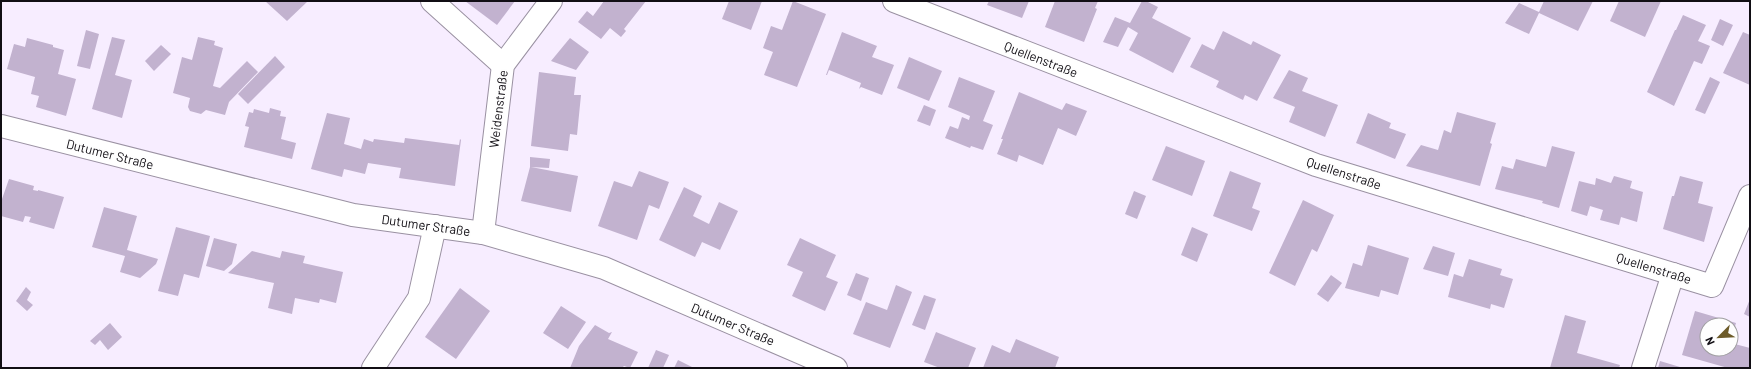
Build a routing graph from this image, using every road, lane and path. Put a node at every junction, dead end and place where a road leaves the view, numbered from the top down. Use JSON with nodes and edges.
{"nodes":[{"id":1,"x":432,"y":1,"type":"edge"},
{"id":2,"x":551,"y":1,"type":"edge"},
{"id":3,"x":894,"y":1,"type":"edge"},
{"id":4,"x":503,"y":65,"type":"junction"},
{"id":5,"x":1,"y":126,"type":"edge"},
{"id":6,"x":1750,"y":196,"type":"edge"},
{"id":7,"x":435,"y":226,"type":"junction"},
{"id":8,"x":483,"y":233,"type":"junction"},
{"id":9,"x":1673,"y":274,"type":"junction"},
{"id":10,"x":373,"y":368,"type":"edge"},
{"id":11,"x":836,"y":368,"type":"edge"},
{"id":12,"x":1643,"y":368,"type":"edge"}],
"edges":[{"from":1,"to":4,"type":"street"},
{"from":2,"to":4,"type":"street","name":"Weidenstraße"},
{"from":3,"to":9,"type":"street","name":"Quellenstraße"},
{"from":4,"to":8,"type":"street","name":"Weidenstraße"},
{"from":5,"to":7,"type":"street","name":"Dutumer Straße"},
{"from":6,"to":9,"type":"street","name":"Quellenstraße"},
{"from":7,"to":8,"type":"street","name":"Dutumer Straße"},
{"from":7,"to":10,"type":"street"},
{"from":8,"to":11,"type":"street","name":"Dutumer Straße"},
{"from":9,"to":12,"type":"street"}]}
